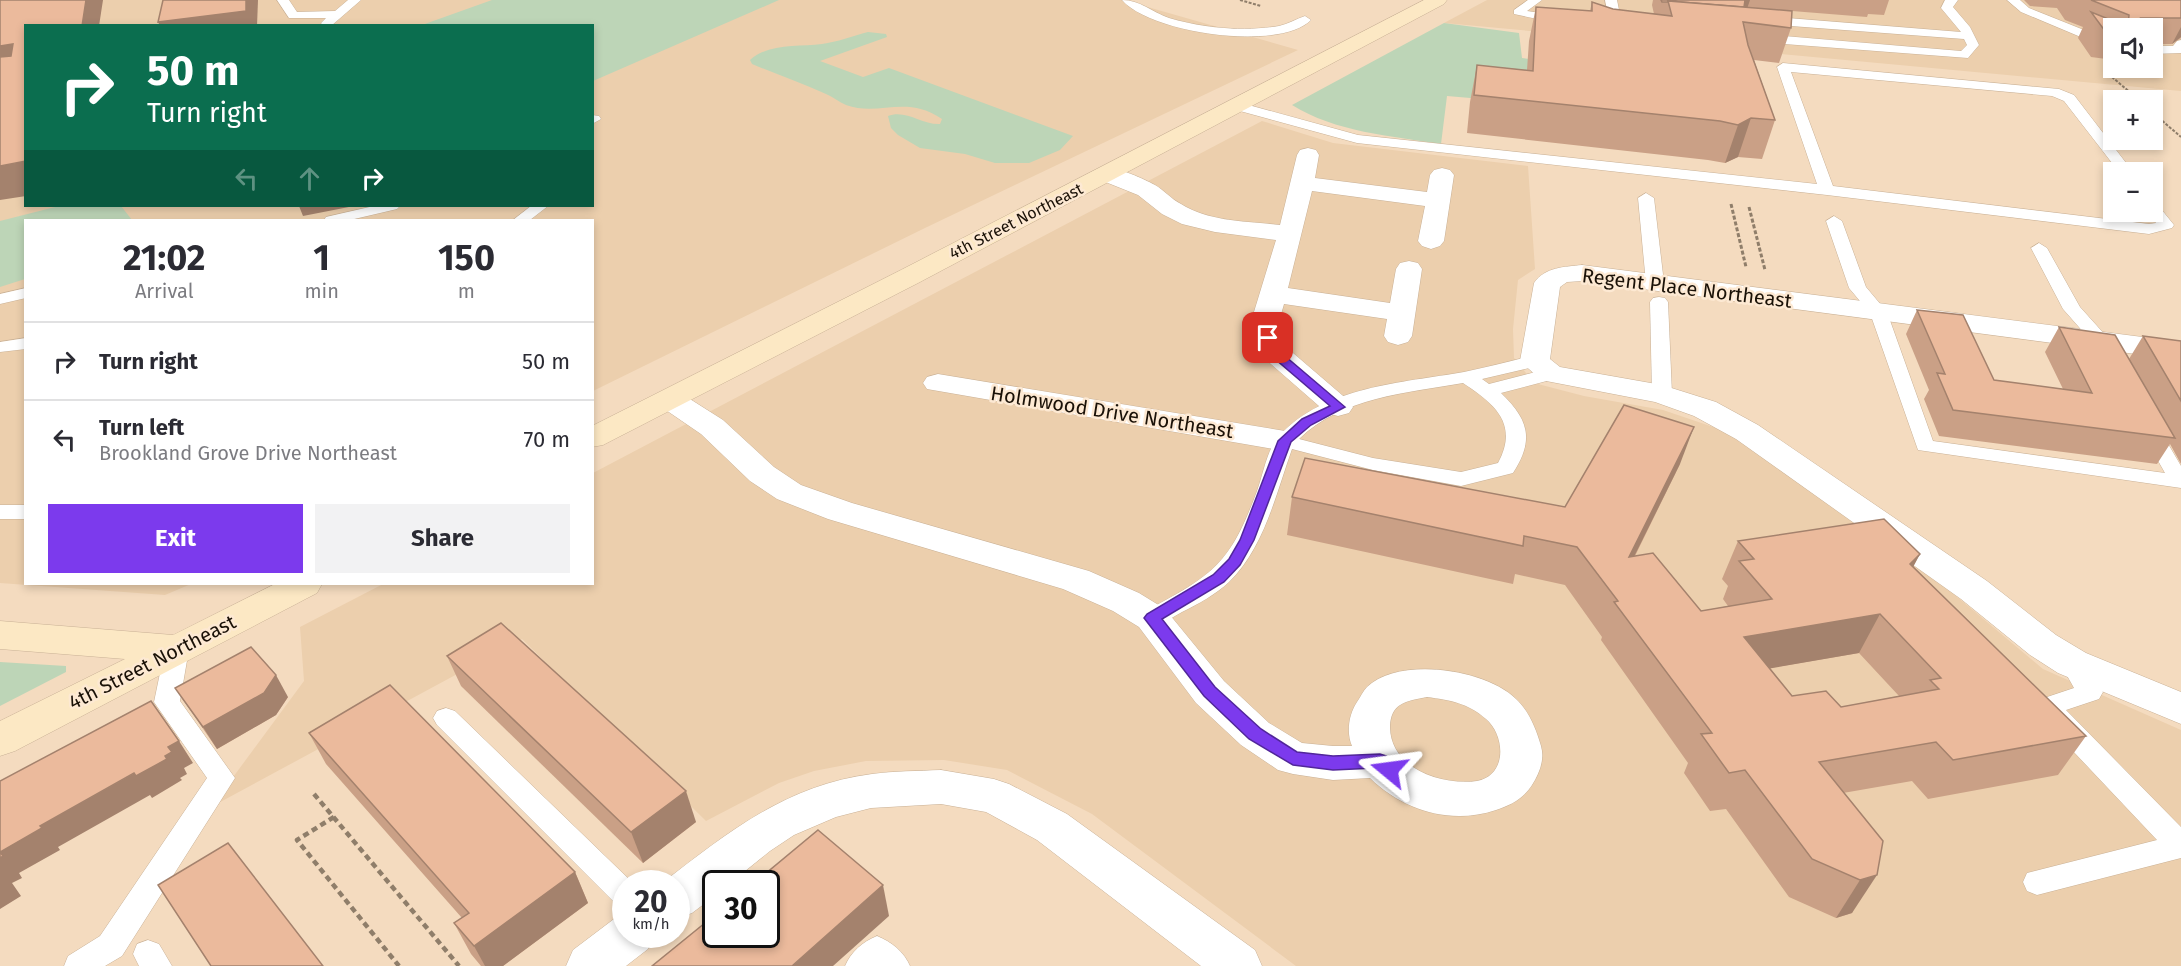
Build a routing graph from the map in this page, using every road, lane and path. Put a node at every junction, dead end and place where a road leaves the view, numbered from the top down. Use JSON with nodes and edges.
{"nodes":[{"id":1,"x":283,"y":0,"type":"edge"},
{"id":2,"x":355,"y":0,"type":"edge"},
{"id":3,"x":1128,"y":0,"type":"edge"},
{"id":4,"x":1264,"y":0,"type":"edge"},
{"id":5,"x":1438,"y":0,"type":"edge"},
{"id":6,"x":1536,"y":0,"type":"edge"},
{"id":7,"x":1611,"y":0,"type":"edge"},
{"id":8,"x":1952,"y":0,"type":"edge"},
{"id":9,"x":2013,"y":0,"type":"edge"},
{"id":10,"x":1258,"y":5,"type":"dead end"},
{"id":11,"x":338,"y":14,"type":"junction"},
{"id":12,"x":1747,"y":18,"type":"edge"},
{"id":13,"x":1305,"y":20,"type":"dead end"},
{"id":14,"x":1569,"y":21,"type":"edge"},
{"id":15,"x":326,"y":24,"type":"edge"},
{"id":16,"x":1616,"y":25,"type":"edge"},
{"id":17,"x":1970,"y":36,"type":"junction"},
{"id":18,"x":1746,"y":37,"type":"edge"},
{"id":19,"x":2103,"y":42,"type":"edge"},
{"id":20,"x":2181,"y":44,"type":"edge"},
{"id":21,"x":2163,"y":50,"type":"edge"},
{"id":22,"x":2113,"y":78,"type":"edge"},
{"id":23,"x":2127,"y":90,"type":"edge"},
{"id":24,"x":1234,"y":105,"type":"junction"},
{"id":25,"x":2163,"y":121,"type":"edge"},
{"id":26,"x":2181,"y":137,"type":"edge"},
{"id":27,"x":1308,"y":155,"type":"dead end"},
{"id":28,"x":2118,"y":162,"type":"edge"},
{"id":29,"x":1106,"y":174,"type":"junction"},
{"id":30,"x":1442,"y":175,"type":"dead end"},
{"id":31,"x":1302,"y":183,"type":"junction"},
{"id":32,"x":1827,"y":190,"type":"junction"},
{"id":33,"x":1646,"y":198,"type":"dead end"},
{"id":34,"x":1438,"y":201,"type":"junction"},
{"id":35,"x":388,"y":207,"type":"edge"},
{"id":36,"x":539,"y":207,"type":"edge"},
{"id":37,"x":336,"y":219,"type":"edge"},
{"id":38,"x":522,"y":219,"type":"edge"},
{"id":39,"x":1834,"y":221,"type":"dead end"},
{"id":40,"x":2163,"y":221,"type":"edge"},
{"id":41,"x":1290,"y":234,"type":"junction"},
{"id":42,"x":1431,"y":241,"type":"dead end"},
{"id":43,"x":2039,"y":248,"type":"dead end"},
{"id":44,"x":1409,"y":269,"type":"dead end"},
{"id":45,"x":1746,"y":269,"type":"dead end"},
{"id":46,"x":1765,"y":271,"type":"dead end"},
{"id":47,"x":1657,"y":292,"type":"junction"},
{"id":48,"x":24,"y":293,"type":"edge"},
{"id":49,"x":1273,"y":294,"type":"junction"},
{"id":50,"x":0,"y":299,"type":"edge"},
{"id":51,"x":1878,"y":312,"type":"junction"},
{"id":52,"x":24,"y":343,"type":"edge"},
{"id":53,"x":0,"y":346,"type":"edge"},
{"id":54,"x":2181,"y":351,"type":"edge"},
{"id":55,"x":2107,"y":353,"type":"junction"},
{"id":56,"x":1543,"y":367,"type":"junction"},
{"id":57,"x":1466,"y":377,"type":"junction"},
{"id":58,"x":938,"y":383,"type":"dead end"},
{"id":59,"x":1488,"y":390,"type":"junction"},
{"id":60,"x":1662,"y":394,"type":"junction"},
{"id":61,"x":671,"y":400,"type":"junction"},
{"id":62,"x":1338,"y":407,"type":"junction"},
{"id":63,"x":2141,"y":413,"type":"edge"},
{"id":64,"x":594,"y":437,"type":"edge"},
{"id":65,"x":1285,"y":441,"type":"junction"},
{"id":66,"x":0,"y":512,"type":"edge"},
{"id":67,"x":24,"y":512,"type":"edge"},
{"id":68,"x":302,"y":585,"type":"edge"},
{"id":69,"x":1152,"y":618,"type":"junction"},
{"id":70,"x":0,"y":635,"type":"edge"},
{"id":71,"x":177,"y":649,"type":"junction"},
{"id":72,"x":2072,"y":663,"type":"junction"},
{"id":73,"x":2181,"y":709,"type":"edge"},
{"id":74,"x":446,"y":718,"type":"dead end"},
{"id":75,"x":0,"y":740,"type":"edge"},
{"id":76,"x":1380,"y":761,"type":"dead end"},
{"id":77,"x":314,"y":794,"type":"dead end"},
{"id":78,"x":334,"y":817,"type":"junction"},
{"id":79,"x":2181,"y":846,"type":"edge"},
{"id":80,"x":612,"y":881,"type":"edge"},
{"id":81,"x":2037,"y":882,"type":"dead end"},
{"id":82,"x":690,"y":888,"type":"edge"},
{"id":83,"x":613,"y":948,"type":"edge"},
{"id":84,"x":79,"y":966,"type":"edge"},
{"id":85,"x":399,"y":966,"type":"edge"},
{"id":86,"x":459,"y":966,"type":"edge"},
{"id":87,"x":590,"y":966,"type":"edge"},
{"id":88,"x":860,"y":966,"type":"edge"},
{"id":89,"x":895,"y":966,"type":"edge"},
{"id":90,"x":1238,"y":966,"type":"edge"}],
"edges":[{"from":1,"to":11,"type":"lane"},
{"from":2,"to":11,"type":"lane"},
{"from":3,"to":13,"type":"lane"},
{"from":4,"to":10,"type":"path"},
{"from":5,"to":24,"type":"street","name":"4th Street Northeast"},
{"from":6,"to":14,"type":"lane"},
{"from":7,"to":16,"type":"lane"},
{"from":8,"to":17,"type":"lane"},
{"from":9,"to":19,"type":"lane"},
{"from":11,"to":15,"type":"lane"},
{"from":12,"to":17,"type":"lane"},
{"from":17,"to":18,"type":"lane"},
{"from":20,"to":21,"type":"lane"},
{"from":22,"to":23,"type":"path"},
{"from":24,"to":29,"type":"street","name":"4th Street Northeast"},
{"from":24,"to":32,"type":"lane"},
{"from":25,"to":26,"type":"path"},
{"from":27,"to":31,"type":"street"},
{"from":28,"to":32,"type":"lane"},
{"from":29,"to":41,"type":"street"},
{"from":29,"to":61,"type":"street","name":"4th Street Northeast"},
{"from":30,"to":34,"type":"street"},
{"from":31,"to":34,"type":"street"},
{"from":31,"to":41,"type":"street"},
{"from":32,"to":40,"type":"lane"},
{"from":33,"to":47,"type":"lane"},
{"from":34,"to":42,"type":"street"},
{"from":35,"to":37,"type":"lane"},
{"from":36,"to":38,"type":"lane"},
{"from":39,"to":51,"type":"lane"},
{"from":41,"to":49,"type":"street"},
{"from":43,"to":55,"type":"lane"},
{"from":44,"to":49,"type":"street"},
{"from":45,"to":46,"type":"path"},
{"from":47,"to":51,"type":"street","name":"Regent Place Northeast"},
{"from":47,"to":56,"type":"street","name":"Regent Place Northeast"},
{"from":47,"to":60,"type":"lane"},
{"from":48,"to":50,"type":"lane"},
{"from":49,"to":62,"type":"street"},
{"from":51,"to":55,"type":"street","name":"Regent Place Northeast"},
{"from":51,"to":63,"type":"lane"},
{"from":52,"to":53,"type":"lane"},
{"from":54,"to":55,"type":"street","name":"Regent Place Northeast"},
{"from":56,"to":57,"type":"lane"},
{"from":56,"to":59,"type":"lane"},
{"from":56,"to":60,"type":"street"},
{"from":57,"to":59,"type":"lane"},
{"from":57,"to":62,"type":"lane"},
{"from":58,"to":65,"type":"street","name":"Holmwood Drive Northeast"},
{"from":59,"to":65,"type":"lane"},
{"from":60,"to":72,"type":"street"},
{"from":61,"to":64,"type":"street","name":"4th Street Northeast"},
{"from":61,"to":69,"type":"street"},
{"from":62,"to":65,"type":"lane"},
{"from":65,"to":69,"type":"lane"},
{"from":66,"to":67,"type":"lane"},
{"from":68,"to":71,"type":"street","name":"4th Street Northeast"},
{"from":69,"to":76,"type":"street"},
{"from":70,"to":71,"type":"street"},
{"from":71,"to":75,"type":"street","name":"4th Street Northeast"},
{"from":71,"to":84,"type":"lane"},
{"from":72,"to":73,"type":"street"},
{"from":72,"to":79,"type":"lane"},
{"from":74,"to":80,"type":"lane"},
{"from":77,"to":78,"type":"path"},
{"from":78,"to":85,"type":"path"},
{"from":78,"to":86,"type":"path"},
{"from":79,"to":81,"type":"lane"},
{"from":82,"to":90,"type":"street"},
{"from":83,"to":87,"type":"street"},
{"from":88,"to":89,"type":"lane"}]}
